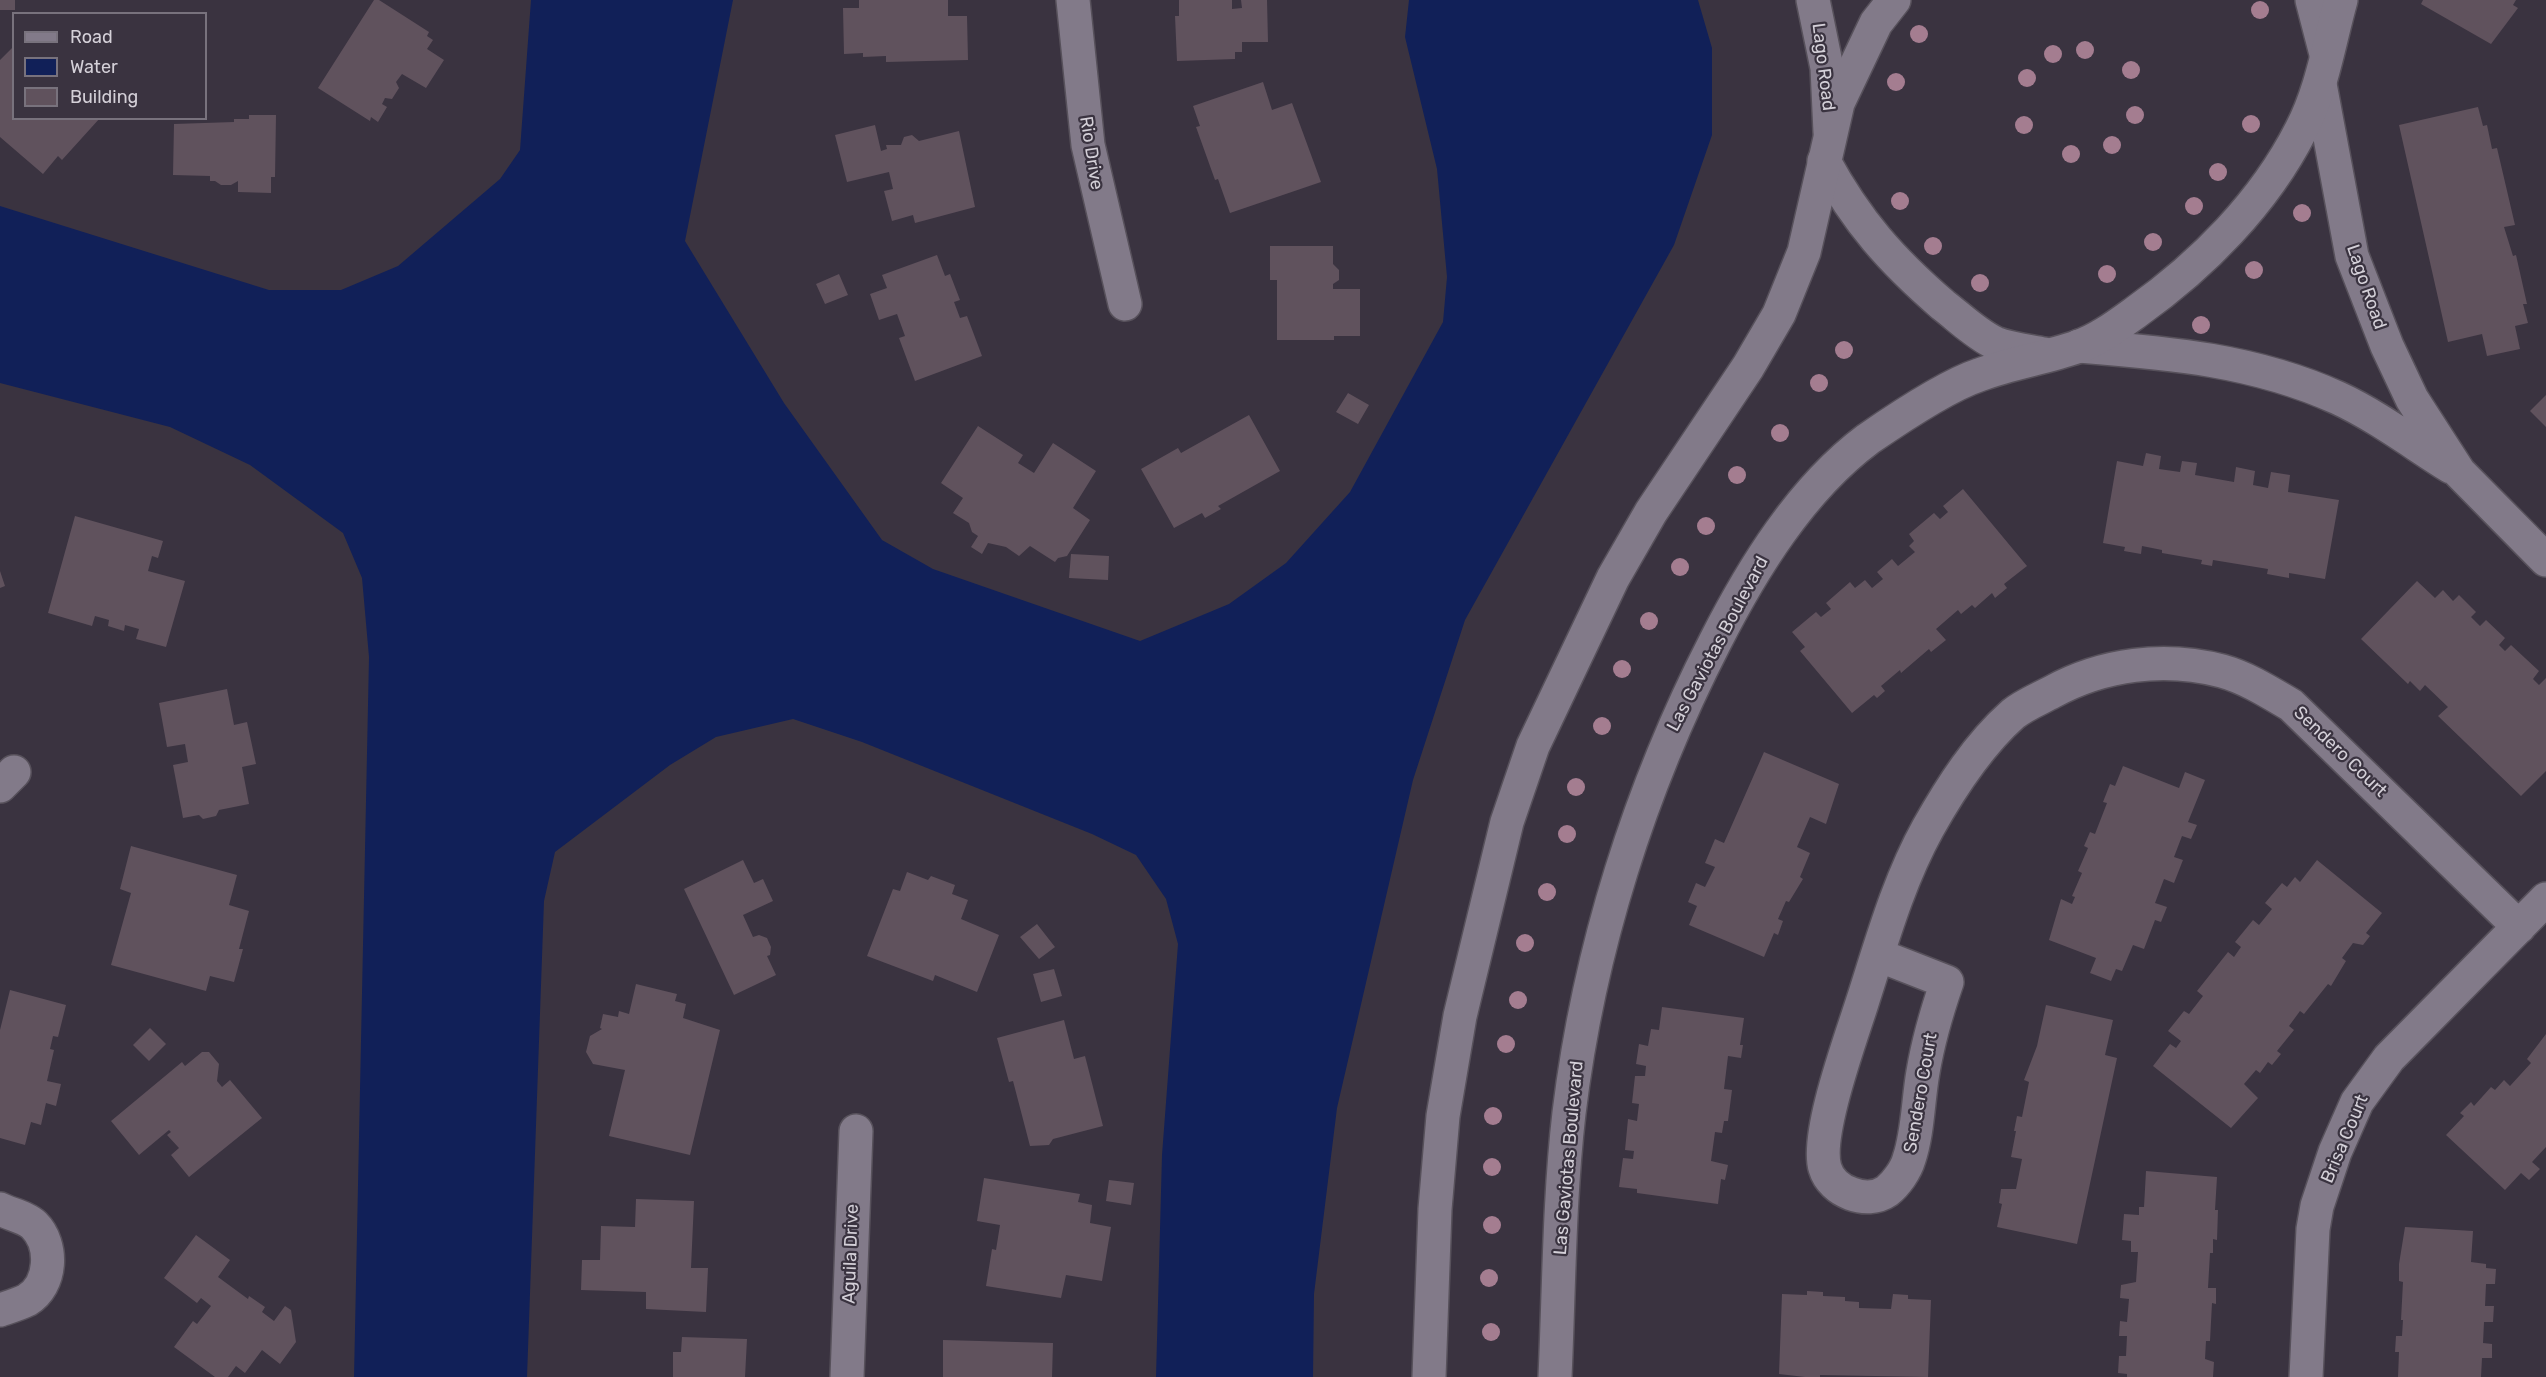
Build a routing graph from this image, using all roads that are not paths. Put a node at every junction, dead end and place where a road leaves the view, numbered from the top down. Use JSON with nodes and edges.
{"nodes":[{"id":1,"x":1073,"y":0,"type":"edge"},
{"id":2,"x":1813,"y":0,"type":"edge"},
{"id":3,"x":1894,"y":0,"type":"edge"},
{"id":4,"x":2312,"y":0,"type":"edge"},
{"id":5,"x":2341,"y":0,"type":"edge"},
{"id":6,"x":2323,"y":69,"type":"junction"},
{"id":7,"x":1827,"y":147,"type":"junction"},
{"id":8,"x":1125,"y":304,"type":"dead end"},
{"id":9,"x":2079,"y":346,"type":"junction"},
{"id":10,"x":2044,"y":354,"type":"junction"},
{"id":11,"x":2459,"y":472,"type":"junction"},
{"id":12,"x":2546,"y":560,"type":"edge"},
{"id":13,"x":2546,"y":899,"type":"edge"},
{"id":14,"x":2518,"y":927,"type":"junction"},
{"id":15,"x":1878,"y":955,"type":"junction"},
{"id":16,"x":856,"y":1131,"type":"dead end"},
{"id":17,"x":0,"y":1209,"type":"edge"},
{"id":18,"x":0,"y":1310,"type":"edge"},
{"id":19,"x":847,"y":1377,"type":"edge"},
{"id":20,"x":1429,"y":1377,"type":"edge"},
{"id":21,"x":1555,"y":1377,"type":"edge"},
{"id":22,"x":2306,"y":1377,"type":"edge"}],
"edges":[{"from":1,"to":8,"type":"street","name":"Rio Drive"},
{"from":2,"to":7,"type":"street","name":"Lago Road"},
{"from":3,"to":7,"type":"street"},
{"from":4,"to":6,"type":"street","name":"Lago Road"},
{"from":5,"to":6,"type":"street","name":"Las Gaviotas Boulevard"},
{"from":6,"to":9,"type":"street","name":"Las Gaviotas Boulevard"},
{"from":6,"to":11,"type":"street","name":"Lago Road"},
{"from":7,"to":10,"type":"street","name":"Lago Road"},
{"from":7,"to":20,"type":"street"},
{"from":9,"to":10,"type":"street","name":"Las Gaviotas Boulevard"},
{"from":9,"to":11,"type":"street","name":"Lago Road"},
{"from":10,"to":21,"type":"street","name":"Las Gaviotas Boulevard"},
{"from":11,"to":12,"type":"street","name":"Lago Road"},
{"from":13,"to":14,"type":"street","name":"Brisa Court"},
{"from":14,"to":15,"type":"street","name":"Sendero Court"},
{"from":14,"to":22,"type":"street","name":"Brisa Court"},
{"from":15,"to":15,"type":"street","name":"Sendero Court"},
{"from":16,"to":19,"type":"street","name":"Aguila Drive"},
{"from":17,"to":18,"type":"street"}]}
